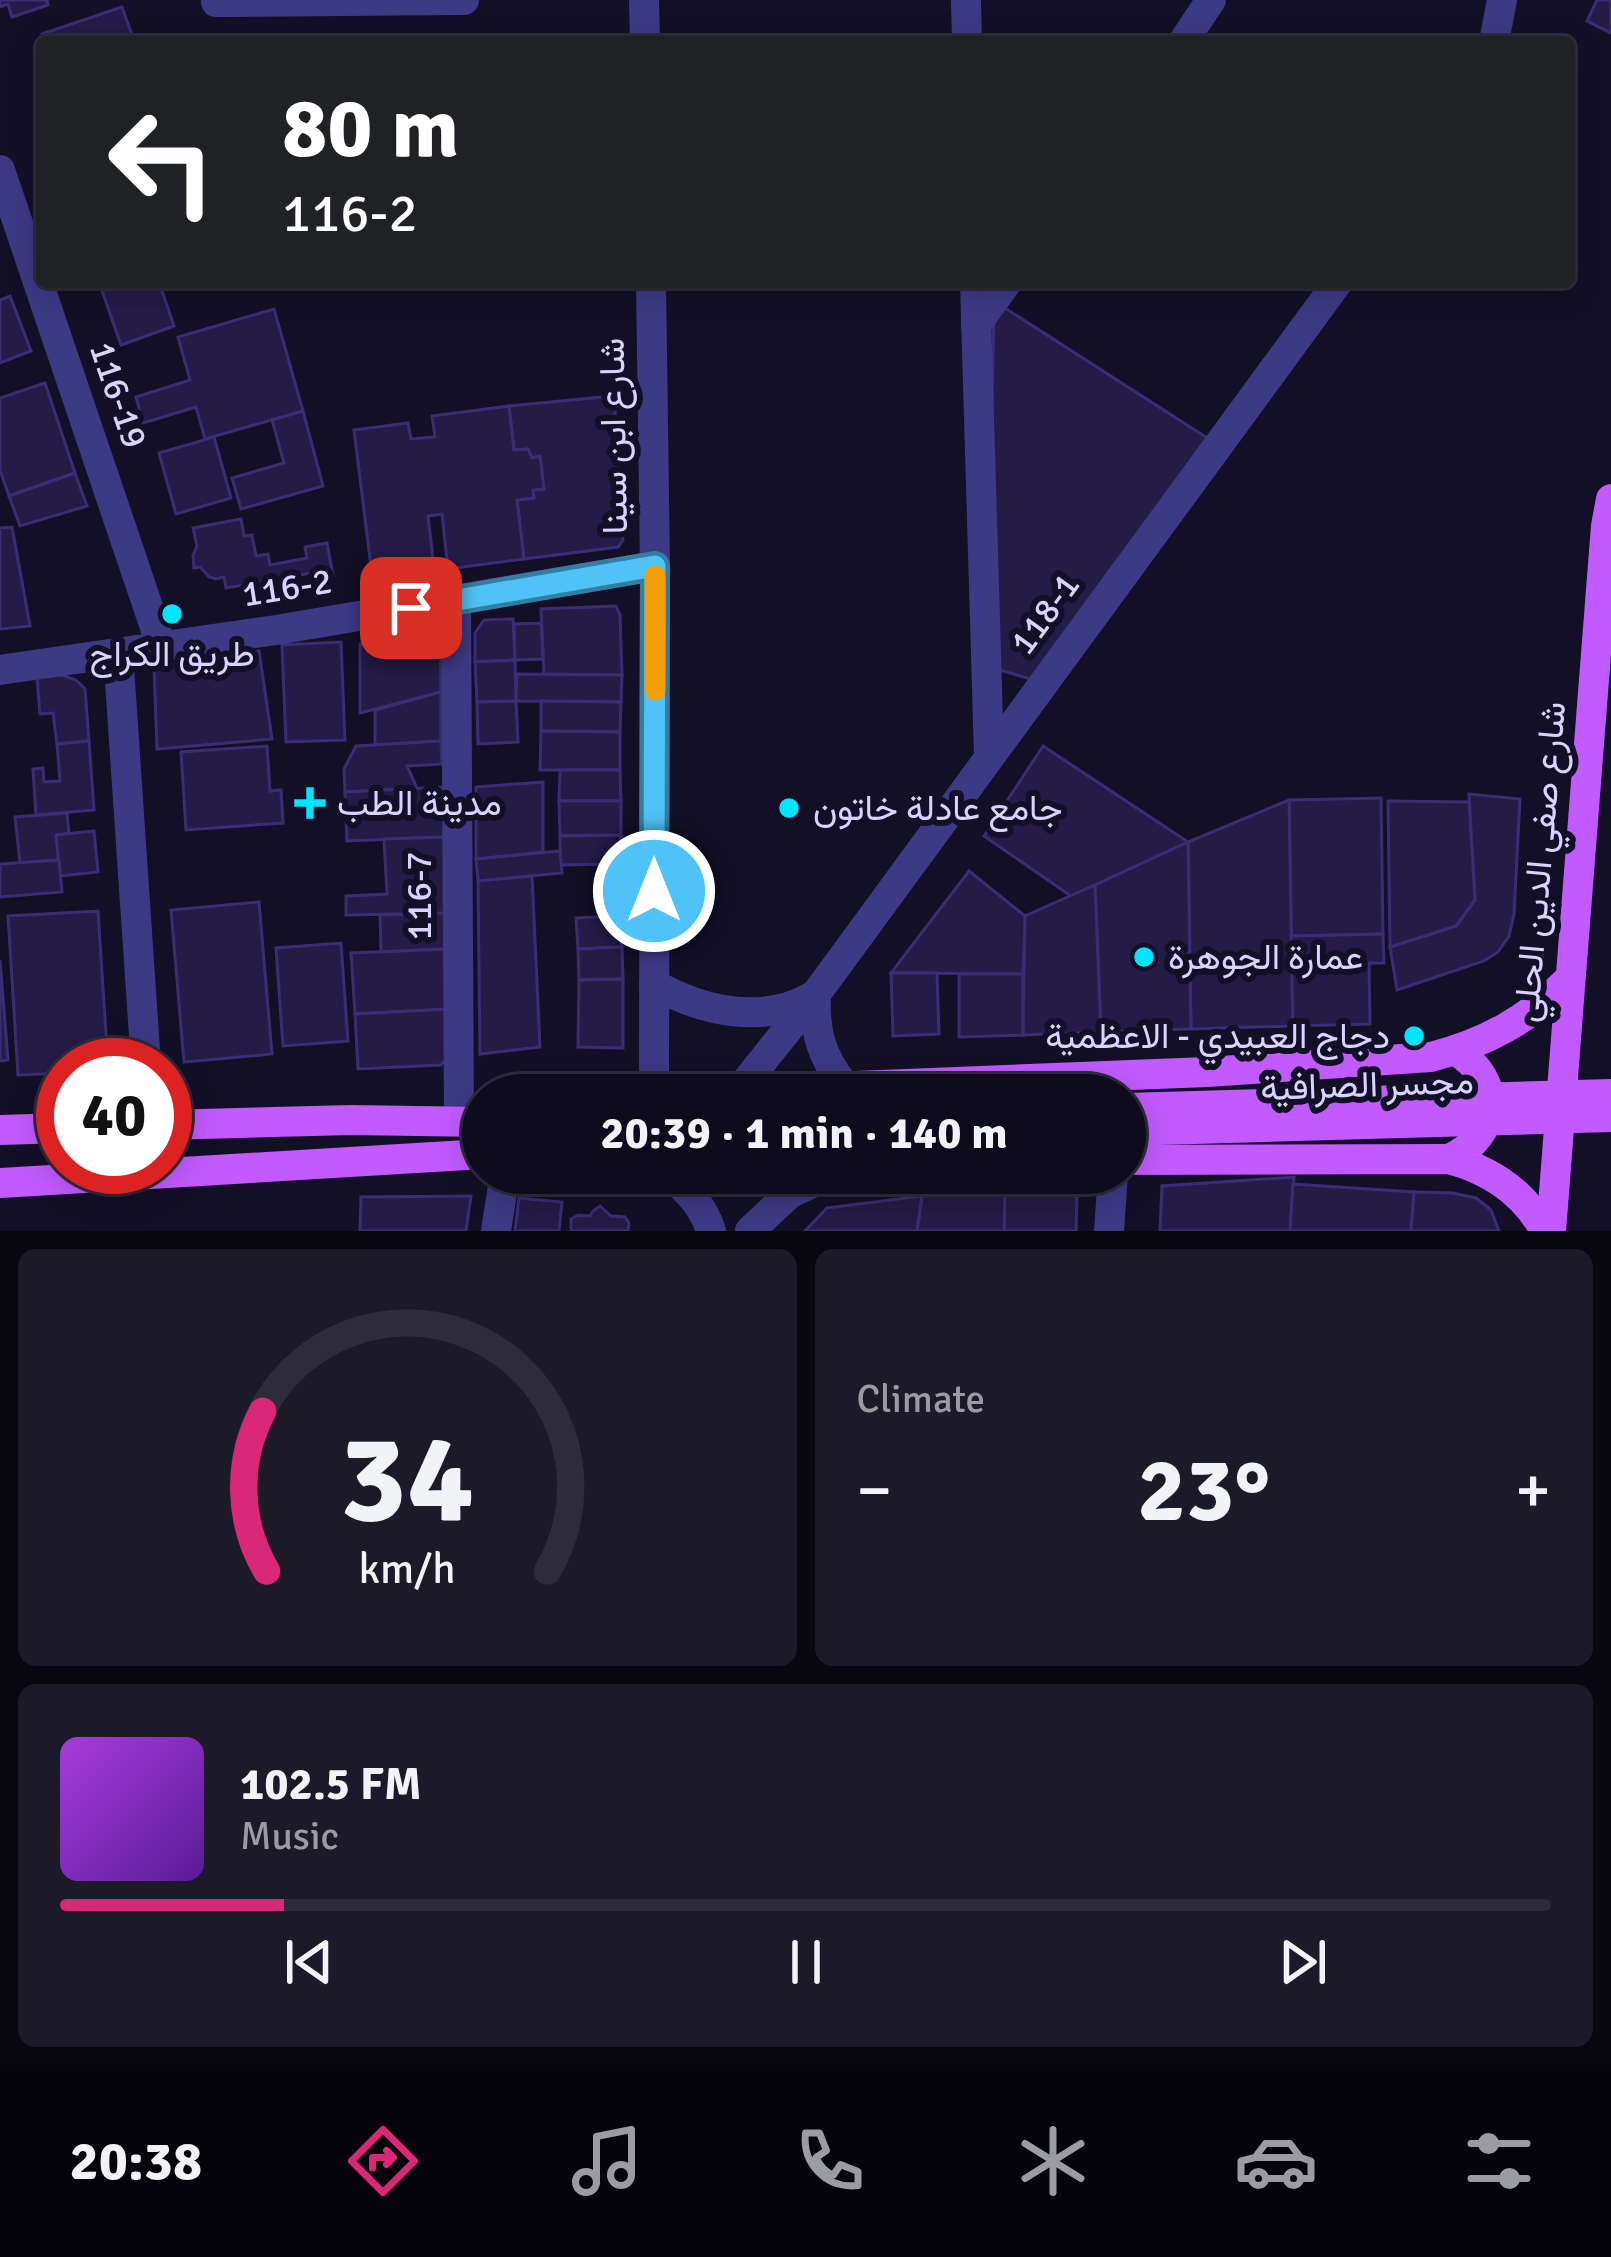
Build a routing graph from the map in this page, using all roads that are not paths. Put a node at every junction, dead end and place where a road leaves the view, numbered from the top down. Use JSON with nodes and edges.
{"nodes":[{"id":1,"x":397,"y":0,"type":"edge"},
{"id":2,"x":464,"y":0,"type":"edge"},
{"id":3,"x":644,"y":0,"type":"edge"},
{"id":4,"x":966,"y":0,"type":"edge"},
{"id":5,"x":1211,"y":0,"type":"edge"},
{"id":6,"x":1502,"y":0,"type":"edge"},
{"id":7,"x":281,"y":1,"type":"edge"},
{"id":8,"x":216,"y":2,"type":"edge"},
{"id":9,"x":645,"y":36,"type":"edge"},
{"id":10,"x":967,"y":36,"type":"edge"},
{"id":11,"x":1187,"y":36,"type":"edge"},
{"id":12,"x":1495,"y":36,"type":"edge"},
{"id":13,"x":0,"y":170,"type":"edge"},
{"id":14,"x":36,"y":276,"type":"edge"},
{"id":15,"x":40,"y":288,"type":"edge"},
{"id":16,"x":651,"y":288,"type":"edge"},
{"id":17,"x":975,"y":288,"type":"edge"},
{"id":18,"x":1003,"y":288,"type":"edge"},
{"id":19,"x":1334,"y":288,"type":"edge"},
{"id":20,"x":976,"y":325,"type":"junction"},
{"id":21,"x":1611,"y":499,"type":"edge"},
{"id":22,"x":655,"y":566,"type":"junction"},
{"id":23,"x":456,"y":601,"type":"junction"},
{"id":24,"x":161,"y":646,"type":"junction"},
{"id":25,"x":118,"y":652,"type":"junction"},
{"id":26,"x":0,"y":670,"type":"edge"},
{"id":27,"x":989,"y":756,"type":"junction"},
{"id":28,"x":1569,"y":979,"type":"junction"},
{"id":29,"x":654,"y":984,"type":"junction"},
{"id":30,"x":816,"y":994,"type":"junction"},
{"id":31,"x":144,"y":1038,"type":"edge"},
{"id":32,"x":1456,"y":1051,"type":"junction"},
{"id":33,"x":465,"y":1074,"type":"edge"},
{"id":34,"x":643,"y":1074,"type":"edge"},
{"id":35,"x":752,"y":1074,"type":"edge"},
{"id":36,"x":836,"y":1074,"type":"edge"},
{"id":37,"x":1146,"y":1074,"type":"edge"},
{"id":38,"x":1611,"y":1094,"type":"edge"},
{"id":39,"x":1146,"y":1107,"type":"edge"},
{"id":40,"x":1611,"y":1118,"type":"edge"},
{"id":41,"x":462,"y":1119,"type":"edge"},
{"id":42,"x":192,"y":1124,"type":"edge"},
{"id":43,"x":36,"y":1129,"type":"edge"},
{"id":44,"x":0,"y":1130,"type":"edge"},
{"id":45,"x":1146,"y":1130,"type":"edge"},
{"id":46,"x":462,"y":1155,"type":"edge"},
{"id":47,"x":434,"y":1157,"type":"junction"},
{"id":48,"x":1449,"y":1159,"type":"junction"},
{"id":49,"x":1146,"y":1160,"type":"edge"},
{"id":50,"x":462,"y":1161,"type":"edge"},
{"id":51,"x":0,"y":1183,"type":"edge"},
{"id":52,"x":502,"y":1194,"type":"edge"},
{"id":53,"x":691,"y":1194,"type":"edge"},
{"id":54,"x":789,"y":1194,"type":"edge"},
{"id":55,"x":1112,"y":1194,"type":"edge"},
{"id":56,"x":496,"y":1231,"type":"edge"},
{"id":57,"x":711,"y":1231,"type":"edge"},
{"id":58,"x":750,"y":1231,"type":"edge"},
{"id":59,"x":1109,"y":1231,"type":"edge"},
{"id":60,"x":1548,"y":1231,"type":"edge"}],
"edges":[{"from":1,"to":2,"type":"street"},
{"from":1,"to":7,"type":"street"},
{"from":3,"to":9,"type":"street"},
{"from":4,"to":10,"type":"street"},
{"from":5,"to":11,"type":"street"},
{"from":6,"to":12,"type":"street"},
{"from":7,"to":8,"type":"street"},
{"from":13,"to":14,"type":"street","name":"116-19"},
{"from":15,"to":24,"type":"street","name":"116-19"},
{"from":16,"to":22,"type":"street","name":"شارع ابن سينا"},
{"from":17,"to":20,"type":"street"},
{"from":18,"to":20,"type":"street"},
{"from":19,"to":27,"type":"street","name":"118-1"},
{"from":20,"to":27,"type":"street"},
{"from":21,"to":28,"type":"main road","name":"شارع صفي الدين الحلي"},
{"from":22,"to":23,"type":"street","name":"116-2"},
{"from":22,"to":29,"type":"street","name":"شارع ابن سينا"},
{"from":23,"to":24,"type":"street","name":"116-2"},
{"from":23,"to":33,"type":"street","name":"116-7"},
{"from":24,"to":25,"type":"street","name":"116-2"},
{"from":25,"to":26,"type":"street","name":"116-2"},
{"from":25,"to":31,"type":"street"},
{"from":27,"to":30,"type":"street","name":"118-1"},
{"from":28,"to":32,"type":"main road"},
{"from":28,"to":60,"type":"main road","name":"شارع صفي الدين الحلي"},
{"from":29,"to":30,"type":"street"},
{"from":29,"to":34,"type":"street","name":"شارع ابن سينا"},
{"from":30,"to":35,"type":"street","name":"118-1"},
{"from":30,"to":36,"type":"street"},
{"from":32,"to":37,"type":"main road"},
{"from":32,"to":48,"type":"main road"},
{"from":38,"to":39,"type":"main road","name":"مجسر الصرافية","bridge":true},
{"from":40,"to":45,"type":"main road","name":"مجسر الصرافية","bridge":true},
{"from":41,"to":42,"type":"main road"},
{"from":43,"to":44,"type":"main road"},
{"from":46,"to":47,"type":"main road"},
{"from":47,"to":50,"type":"main road"},
{"from":47,"to":51,"type":"main road"},
{"from":48,"to":49,"type":"main road"},
{"from":48,"to":60,"type":"main road"},
{"from":52,"to":56,"type":"street"},
{"from":53,"to":57,"type":"street"},
{"from":54,"to":58,"type":"street"},
{"from":55,"to":59,"type":"street"}]}
